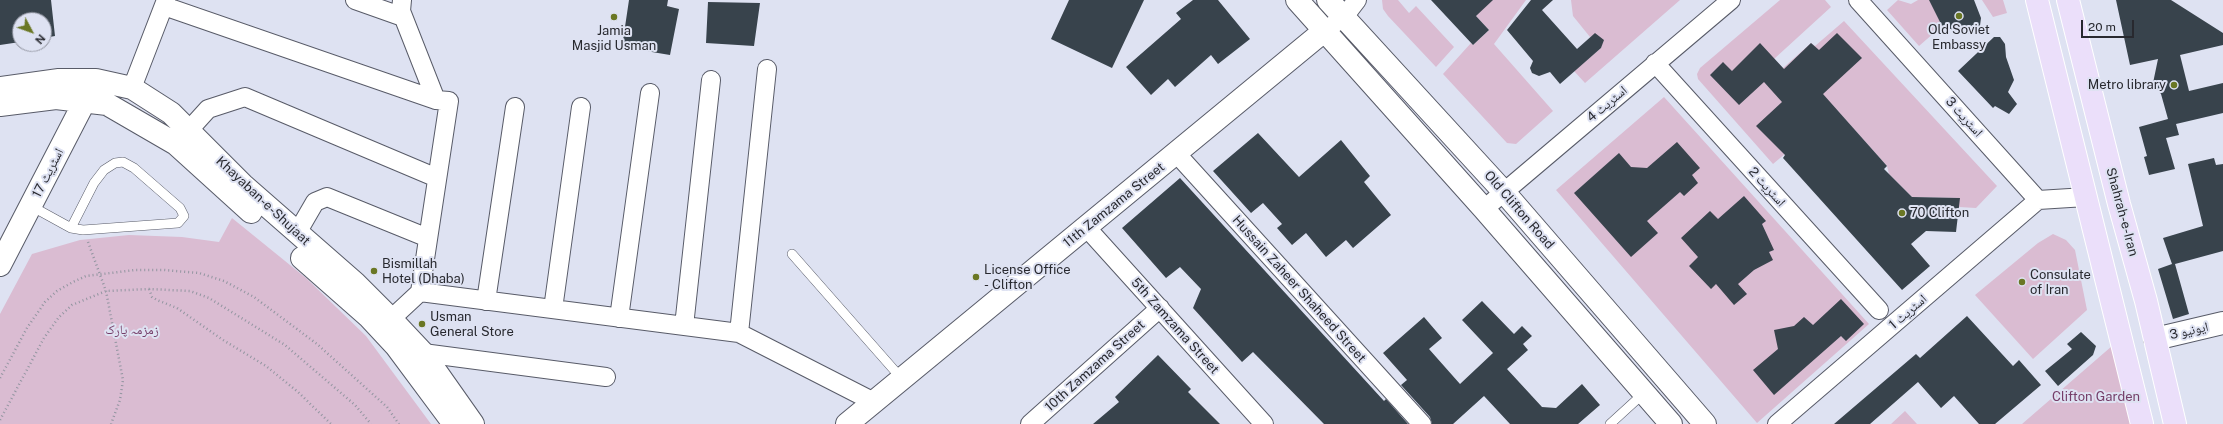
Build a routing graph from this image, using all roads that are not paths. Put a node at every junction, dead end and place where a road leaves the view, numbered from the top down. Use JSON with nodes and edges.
{"nodes":[{"id":1,"x":355,"y":0,"type":"edge"},
{"id":2,"x":1296,"y":0,"type":"edge"},
{"id":3,"x":1328,"y":0,"type":"edge"},
{"id":4,"x":1731,"y":0,"type":"edge"},
{"id":5,"x":1858,"y":0,"type":"edge"},
{"id":6,"x":2037,"y":0,"type":"edge"},
{"id":7,"x":2068,"y":0,"type":"edge"},
{"id":8,"x":165,"y":3,"type":"edge"},
{"id":9,"x":1350,"y":8,"type":"edge"},
{"id":10,"x":403,"y":9,"type":"edge"},
{"id":11,"x":1324,"y":31,"type":"junction"},
{"id":12,"x":1655,"y":63,"type":"junction"},
{"id":13,"x":767,"y":69,"type":"dead end"},
{"id":14,"x":96,"y":80,"type":"junction"},
{"id":15,"x":711,"y":80,"type":"dead end"},
{"id":16,"x":0,"y":88,"type":"edge"},
{"id":17,"x":132,"y":88,"type":"junction"},
{"id":18,"x":650,"y":92,"type":"dead end"},
{"id":19,"x":86,"y":100,"type":"junction"},
{"id":20,"x":436,"y":100,"type":"junction"},
{"id":21,"x":0,"y":105,"type":"edge"},
{"id":22,"x":515,"y":107,"type":"dead end"},
{"id":23,"x":580,"y":107,"type":"dead end"},
{"id":24,"x":189,"y":130,"type":"junction"},
{"id":25,"x":1176,"y":153,"type":"junction"},
{"id":26,"x":437,"y":178,"type":"junction"},
{"id":27,"x":1504,"y":192,"type":"junction"},
{"id":28,"x":2086,"y":197,"type":"junction"},
{"id":29,"x":2038,"y":200,"type":"junction"},
{"id":30,"x":31,"y":206,"type":"junction"},
{"id":31,"x":1484,"y":209,"type":"junction"},
{"id":32,"x":1086,"y":227,"type":"junction"},
{"id":33,"x":71,"y":228,"type":"junction"},
{"id":34,"x":297,"y":233,"type":"junction"},
{"id":35,"x":428,"y":238,"type":"junction"},
{"id":36,"x":792,"y":254,"type":"dead end"},
{"id":37,"x":2133,"y":254,"type":"junction"},
{"id":38,"x":2102,"y":262,"type":"junction"},
{"id":39,"x":0,"y":265,"type":"edge"},
{"id":40,"x":420,"y":292,"type":"junction"},
{"id":41,"x":486,"y":301,"type":"junction"},
{"id":42,"x":1160,"y":308,"type":"junction"},
{"id":43,"x":553,"y":309,"type":"junction"},
{"id":44,"x":1879,"y":310,"type":"dead end"},
{"id":45,"x":619,"y":318,"type":"junction"},
{"id":46,"x":391,"y":319,"type":"junction"},
{"id":47,"x":2223,"y":323,"type":"edge"},
{"id":48,"x":684,"y":326,"type":"junction"},
{"id":49,"x":739,"y":333,"type":"junction"},
{"id":50,"x":2155,"y":339,"type":"junction"},
{"id":51,"x":423,"y":353,"type":"junction"},
{"id":52,"x":606,"y":377,"type":"dead end"},
{"id":53,"x":902,"y":379,"type":"junction"},
{"id":54,"x":1644,"y":392,"type":"junction"},
{"id":55,"x":874,"y":402,"type":"junction"},
{"id":56,"x":454,"y":424,"type":"edge"},
{"id":57,"x":473,"y":424,"type":"edge"},
{"id":58,"x":847,"y":424,"type":"edge"},
{"id":59,"x":1030,"y":424,"type":"edge"},
{"id":60,"x":1264,"y":424,"type":"edge"},
{"id":61,"x":1422,"y":424,"type":"edge"},
{"id":62,"x":1610,"y":424,"type":"edge"},
{"id":63,"x":1671,"y":424,"type":"edge"},
{"id":64,"x":1705,"y":424,"type":"edge"},
{"id":65,"x":1777,"y":424,"type":"edge"},
{"id":66,"x":2142,"y":424,"type":"edge"},
{"id":67,"x":2175,"y":424,"type":"edge"}],
"edges":[{"from":1,"to":10,"type":"street"},
{"from":2,"to":11,"type":"street","name":"Old Clifton Road"},
{"from":3,"to":9,"type":"street","name":"Old Clifton Road"},
{"from":4,"to":12,"type":"street","name":"اسٹریٹ 4"},
{"from":5,"to":29,"type":"street","name":"اسٹریٹ 3"},
{"from":6,"to":28,"type":"main road"},
{"from":7,"to":37,"type":"main road","name":"Shahrah-e-Iran"},
{"from":8,"to":17,"type":"street"},
{"from":8,"to":20,"type":"street"},
{"from":9,"to":11,"type":"street"},
{"from":9,"to":27,"type":"street","name":"Old Clifton Road"},
{"from":10,"to":20,"type":"street"},
{"from":11,"to":25,"type":"street","name":"11th Zamzama Street"},
{"from":11,"to":31,"type":"street","name":"Old Clifton Road"},
{"from":12,"to":27,"type":"street","name":"اسٹریٹ 4"},
{"from":12,"to":44,"type":"street","name":"اسٹریٹ 2"},
{"from":13,"to":49,"type":"street"},
{"from":14,"to":16,"type":"street","name":"Khayaban-e-Shujaat"},
{"from":14,"to":17,"type":"street","name":"Khayaban-e-Shujaat"},
{"from":14,"to":19,"type":"street","name":"اسٹریٹ 17"},
{"from":15,"to":48,"type":"street"},
{"from":17,"to":24,"type":"street","name":"Khayaban-e-Shujaat"},
{"from":18,"to":45,"type":"street"},
{"from":19,"to":21,"type":"street","name":"Khayaban-e-Shujaat"},
{"from":19,"to":30,"type":"street","name":"اسٹریٹ 17"},
{"from":19,"to":56,"type":"street","name":"Khayaban-e-Shujaat"},
{"from":20,"to":26,"type":"street"},
{"from":22,"to":41,"type":"street"},
{"from":23,"to":43,"type":"street"},
{"from":24,"to":26,"type":"street"},
{"from":24,"to":34,"type":"street","name":"Khayaban-e-Shujaat"},
{"from":25,"to":32,"type":"street","name":"11th Zamzama Street"},
{"from":25,"to":61,"type":"street","name":"Hussain Zaheer Shaheed Street"},
{"from":26,"to":35,"type":"street"},
{"from":27,"to":31,"type":"street","name":"اسٹریٹ 4"},
{"from":27,"to":64,"type":"street","name":"Old Clifton Road"},
{"from":28,"to":29,"type":"street"},
{"from":28,"to":38,"type":"main road"},
{"from":29,"to":65,"type":"street","name":"اسٹریٹ 1"},
{"from":30,"to":33,"type":"lane"},
{"from":30,"to":39,"type":"street","name":"اسٹریٹ 17"},
{"from":31,"to":54,"type":"street","name":"Old Clifton Road"},
{"from":32,"to":42,"type":"street","name":"5th Zamzama Street"},
{"from":32,"to":53,"type":"street","name":"11th Zamzama Street"},
{"from":33,"to":33,"type":"lane"},
{"from":34,"to":35,"type":"street"},
{"from":34,"to":46,"type":"street","name":"Khayaban-e-Shujaat"},
{"from":35,"to":40,"type":"street"},
{"from":36,"to":53,"type":"lane"},
{"from":37,"to":38,"type":"main road"},
{"from":37,"to":50,"type":"main road","name":"Shahrah-e-Iran"},
{"from":38,"to":66,"type":"main road"},
{"from":40,"to":41,"type":"street"},
{"from":40,"to":46,"type":"street"},
{"from":41,"to":43,"type":"street"},
{"from":42,"to":59,"type":"street","name":"10th Zamzama Street"},
{"from":42,"to":60,"type":"street","name":"5th Zamzama Street"},
{"from":43,"to":45,"type":"street"},
{"from":45,"to":48,"type":"street"},
{"from":46,"to":51,"type":"street","name":"Khayaban-e-Shujaat"},
{"from":47,"to":50,"type":"street","name":"ایونیو 3"},
{"from":48,"to":49,"type":"street"},
{"from":49,"to":55,"type":"street"},
{"from":50,"to":67,"type":"main road","name":"Shahrah-e-Iran"},
{"from":51,"to":52,"type":"street"},
{"from":51,"to":57,"type":"street","name":"Khayaban-e-Shujaat"},
{"from":53,"to":55,"type":"street","name":"11th Zamzama Street"},
{"from":54,"to":62,"type":"lane"},
{"from":54,"to":63,"type":"street","name":"Old Clifton Road"},
{"from":55,"to":58,"type":"street","name":"11th Zamzama Street"}]}
